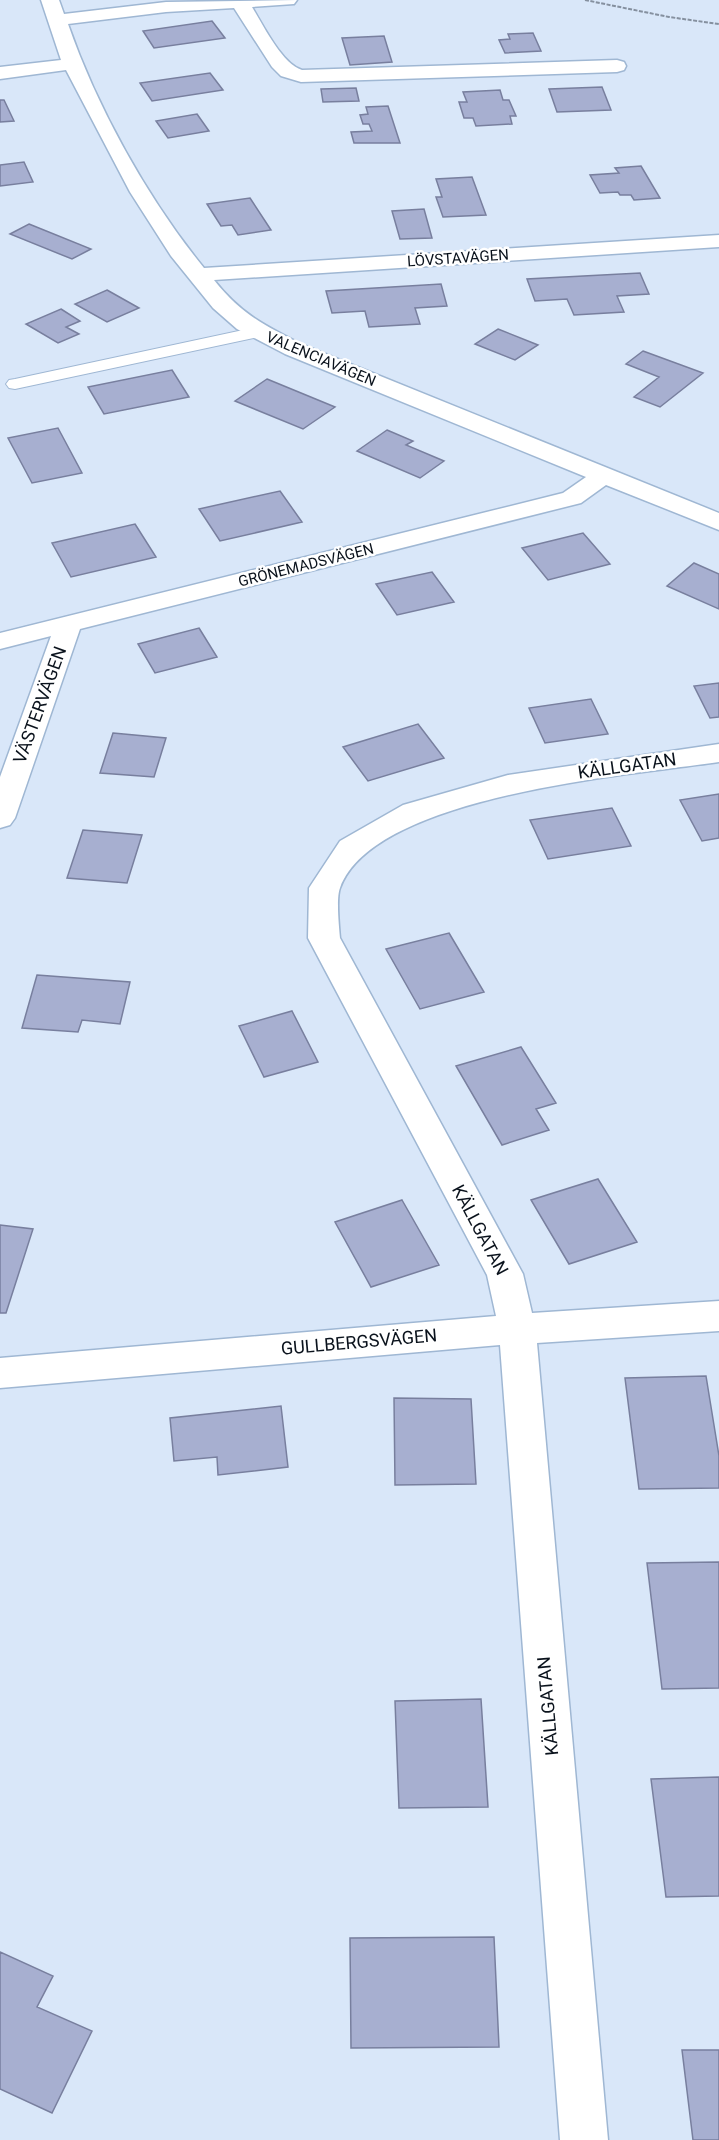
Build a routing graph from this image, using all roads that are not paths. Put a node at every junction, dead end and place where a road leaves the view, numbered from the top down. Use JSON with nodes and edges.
{"nodes":[{"id":1,"x":288,"y":0,"type":"edge"},
{"id":2,"x":239,"y":2,"type":"junction"},
{"id":3,"x":54,"y":10,"type":"edge"},
{"id":4,"x":72,"y":64,"type":"junction"},
{"id":5,"x":617,"y":66,"type":"dead end"},
{"id":6,"x":0,"y":73,"type":"edge"},
{"id":7,"x":719,"y":241,"type":"edge"},
{"id":8,"x":198,"y":275,"type":"junction"},
{"id":9,"x":257,"y":332,"type":"junction"},
{"id":10,"x":15,"y":384,"type":"dead end"},
{"id":11,"x":605,"y":474,"type":"junction"},
{"id":12,"x":719,"y":522,"type":"edge"},
{"id":13,"x":69,"y":625,"type":"junction"},
{"id":14,"x":0,"y":641,"type":"edge"},
{"id":15,"x":719,"y":753,"type":"edge"},
{"id":16,"x":0,"y":818,"type":"edge"},
{"id":17,"x":719,"y":1316,"type":"edge"},
{"id":18,"x":518,"y":1329,"type":"junction"},
{"id":19,"x":0,"y":1373,"type":"edge"},
{"id":20,"x":584,"y":2140,"type":"edge"}],
"edges":[{"from":1,"to":2,"type":"street"},
{"from":2,"to":3,"type":"street"},
{"from":2,"to":5,"type":"street"},
{"from":3,"to":4,"type":"street","name":"VALENCIAVÄGEN"},
{"from":4,"to":6,"type":"street"},
{"from":4,"to":8,"type":"street","name":"VALENCIAVÄGEN"},
{"from":7,"to":8,"type":"street","name":"LÖVSTAVÄGEN"},
{"from":8,"to":9,"type":"street","name":"VALENCIAVÄGEN"},
{"from":9,"to":10,"type":"lane"},
{"from":9,"to":11,"type":"street","name":"VALENCIAVÄGEN"},
{"from":11,"to":12,"type":"street","name":"VALENCIAVÄGEN"},
{"from":11,"to":13,"type":"street","name":"GRÖNEMADSVÄGEN"},
{"from":13,"to":14,"type":"street","name":"GRÖNEMADSVÄGEN"},
{"from":13,"to":16,"type":"street","name":"VÄSTERVÄGEN"},
{"from":15,"to":18,"type":"street","name":"KÄLLGATAN"},
{"from":17,"to":18,"type":"street","name":"GULLBERGSVÄGEN"},
{"from":18,"to":19,"type":"street","name":"GULLBERGSVÄGEN"},
{"from":18,"to":20,"type":"street","name":"KÄLLGATAN"}]}
